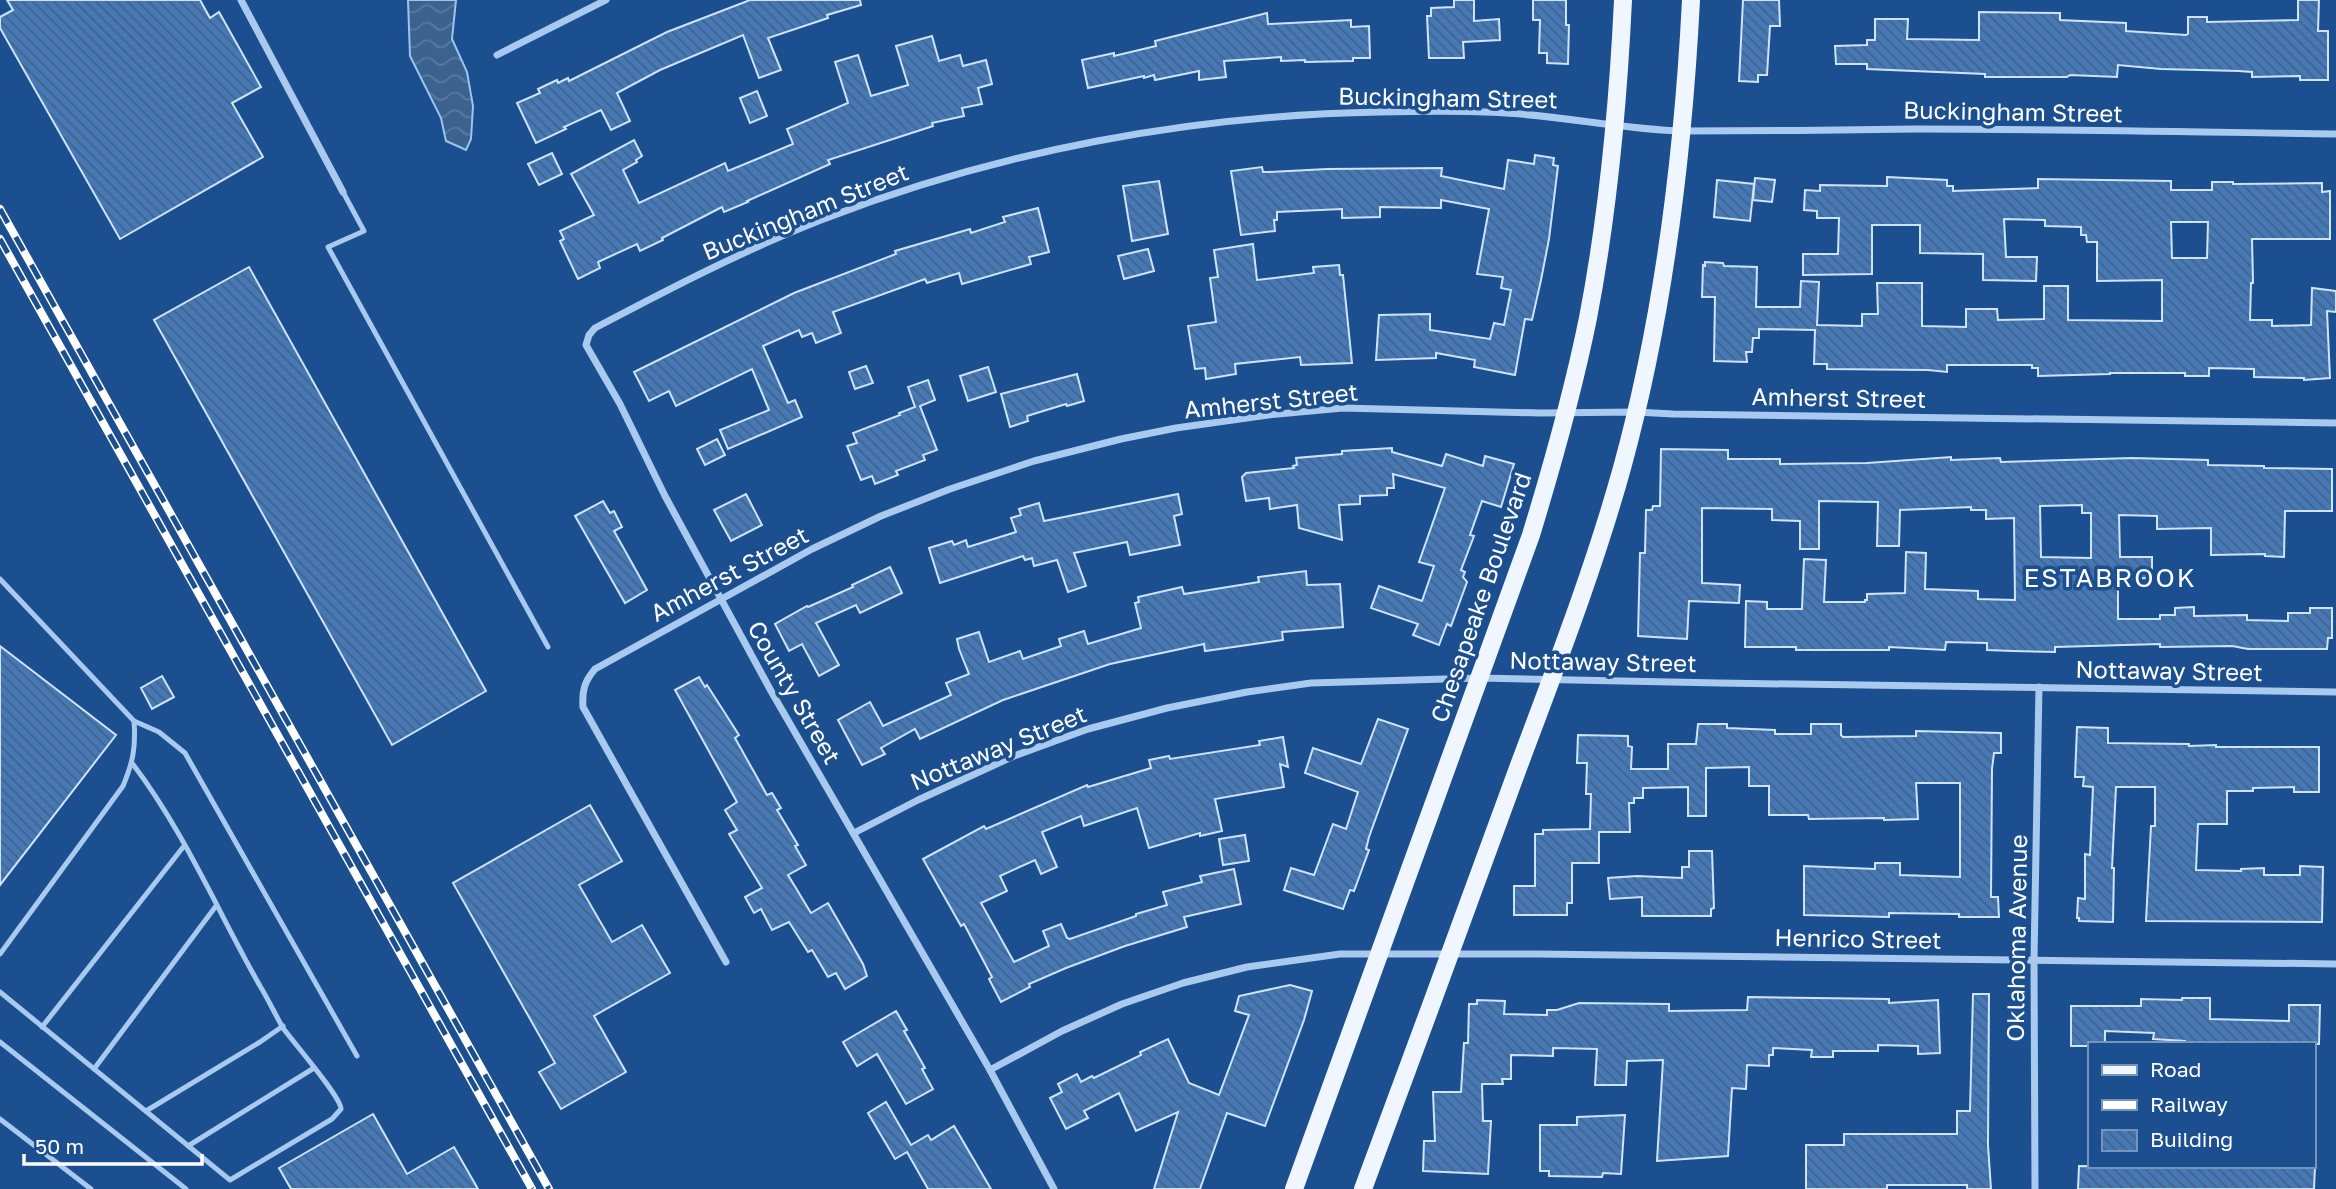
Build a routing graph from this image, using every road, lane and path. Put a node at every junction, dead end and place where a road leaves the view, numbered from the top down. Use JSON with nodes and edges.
{"nodes":[{"id":1,"x":241,"y":0,"type":"edge"},
{"id":2,"x":606,"y":0,"type":"edge"},
{"id":3,"x":1623,"y":0,"type":"edge"},
{"id":4,"x":1691,"y":0,"type":"edge"},
{"id":5,"x":498,"y":55,"type":"dead end"},
{"id":6,"x":1615,"y":125,"type":"junction"},
{"id":7,"x":1682,"y":131,"type":"junction"},
{"id":8,"x":2336,"y":134,"type":"edge"},
{"id":9,"x":343,"y":192,"type":"joint"},
{"id":10,"x":596,"y":328,"type":"joint"},
{"id":11,"x":1567,"y":412,"type":"junction"},
{"id":12,"x":1636,"y":412,"type":"junction"},
{"id":13,"x":2336,"y":423,"type":"edge"},
{"id":14,"x":0,"y":579,"type":"edge"},
{"id":15,"x":720,"y":598,"type":"junction"},
{"id":16,"x":548,"y":647,"type":"dead end"},
{"id":17,"x":1479,"y":678,"type":"junction"},
{"id":18,"x":1551,"y":679,"type":"junction"},
{"id":19,"x":2039,"y":687,"type":"junction"},
{"id":20,"x":2336,"y":692,"type":"edge"},
{"id":21,"x":134,"y":721,"type":"junction"},
{"id":22,"x":132,"y":763,"type":"junction"},
{"id":23,"x":853,"y":832,"type":"junction"},
{"id":24,"x":184,"y":846,"type":"junction"},
{"id":25,"x":216,"y":906,"type":"junction"},
{"id":26,"x":0,"y":954,"type":"edge"},
{"id":27,"x":1380,"y":954,"type":"junction"},
{"id":28,"x":1450,"y":954,"type":"junction"},
{"id":29,"x":2034,"y":959,"type":"junction"},
{"id":30,"x":726,"y":962,"type":"dead end"},
{"id":31,"x":2336,"y":964,"type":"edge"},
{"id":32,"x":0,"y":992,"type":"edge"},
{"id":33,"x":283,"y":1026,"type":"junction"},
{"id":34,"x":43,"y":1027,"type":"junction"},
{"id":35,"x":0,"y":1042,"type":"edge"},
{"id":36,"x":356,"y":1056,"type":"dead end"},
{"id":37,"x":314,"y":1068,"type":"junction"},
{"id":38,"x":94,"y":1069,"type":"junction"},
{"id":39,"x":990,"y":1070,"type":"junction"},
{"id":40,"x":145,"y":1111,"type":"junction"},
{"id":41,"x":0,"y":1119,"type":"edge"},
{"id":42,"x":188,"y":1146,"type":"junction"},
{"id":43,"x":91,"y":1189,"type":"edge"},
{"id":44,"x":186,"y":1189,"type":"edge"},
{"id":45,"x":1054,"y":1189,"type":"edge"},
{"id":46,"x":1294,"y":1189,"type":"edge"},
{"id":47,"x":1363,"y":1189,"type":"edge"},
{"id":48,"x":2035,"y":1189,"type":"edge"}],
"edges":[{"from":1,"to":9,"type":"street"},
{"from":2,"to":5,"type":"street"},
{"from":3,"to":6,"type":"main road","name":"Chesapeake Boulevard"},
{"from":4,"to":7,"type":"main road"},
{"from":6,"to":7,"type":"street","name":"Buckingham Street"},
{"from":6,"to":10,"type":"street","name":"Buckingham Street"},
{"from":6,"to":11,"type":"main road","name":"Chesapeake Boulevard"},
{"from":7,"to":8,"type":"street","name":"Buckingham Street"},
{"from":7,"to":12,"type":"main road"},
{"from":9,"to":16,"type":"lane"},
{"from":10,"to":15,"type":"street","name":"County Street"},
{"from":11,"to":12,"type":"street","name":"Amherst Street"},
{"from":11,"to":15,"type":"street","name":"Amherst Street"},
{"from":11,"to":17,"type":"main road","name":"Chesapeake Boulevard"},
{"from":12,"to":13,"type":"street","name":"Amherst Street"},
{"from":12,"to":18,"type":"main road"},
{"from":14,"to":21,"type":"lane"},
{"from":15,"to":23,"type":"street","name":"County Street"},
{"from":15,"to":30,"type":"street","name":"Amherst Street"},
{"from":17,"to":18,"type":"street","name":"Nottaway Street"},
{"from":17,"to":23,"type":"street","name":"Nottaway Street"},
{"from":17,"to":27,"type":"main road","name":"Chesapeake Boulevard"},
{"from":18,"to":19,"type":"street","name":"Nottaway Street"},
{"from":18,"to":28,"type":"main road"},
{"from":19,"to":20,"type":"street","name":"Nottaway Street"},
{"from":19,"to":29,"type":"street","name":"Oklahoma Avenue"},
{"from":21,"to":22,"type":"lane"},
{"from":21,"to":36,"type":"lane"},
{"from":22,"to":24,"type":"lane"},
{"from":22,"to":26,"type":"lane"},
{"from":23,"to":39,"type":"street","name":"County Street"},
{"from":24,"to":25,"type":"lane"},
{"from":24,"to":34,"type":"lane"},
{"from":25,"to":33,"type":"lane"},
{"from":25,"to":38,"type":"lane"},
{"from":27,"to":28,"type":"street","name":"Henrico Street"},
{"from":27,"to":39,"type":"street"},
{"from":27,"to":46,"type":"main road","name":"Chesapeake Boulevard"},
{"from":28,"to":29,"type":"street","name":"Henrico Street"},
{"from":28,"to":47,"type":"main road"},
{"from":29,"to":31,"type":"street","name":"Henrico Street"},
{"from":29,"to":48,"type":"street","name":"Oklahoma Avenue"},
{"from":32,"to":34,"type":"lane"},
{"from":33,"to":37,"type":"lane"},
{"from":33,"to":40,"type":"lane"},
{"from":34,"to":38,"type":"lane"},
{"from":35,"to":44,"type":"lane"},
{"from":37,"to":42,"type":"lane"},
{"from":37,"to":42,"type":"lane"},
{"from":38,"to":40,"type":"lane"},
{"from":39,"to":45,"type":"street","name":"County Street"},
{"from":40,"to":42,"type":"lane"},
{"from":41,"to":43,"type":"lane"}]}
